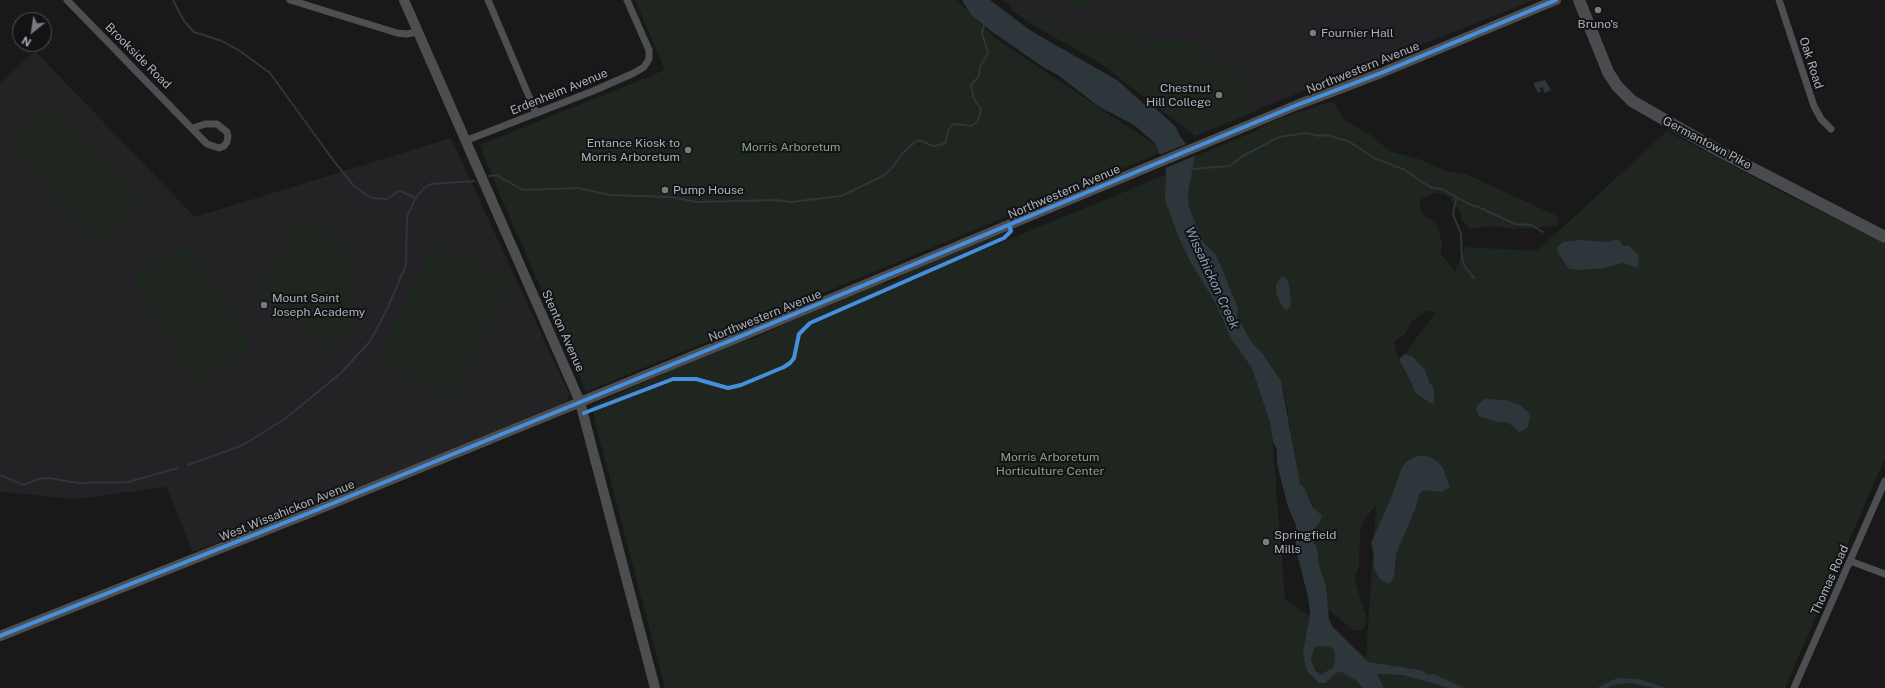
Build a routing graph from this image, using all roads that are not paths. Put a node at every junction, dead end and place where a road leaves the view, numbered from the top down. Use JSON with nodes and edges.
{"nodes":[{"id":1,"x":67,"y":0,"type":"edge"},
{"id":2,"x":290,"y":0,"type":"edge"},
{"id":3,"x":404,"y":0,"type":"edge"},
{"id":4,"x":488,"y":0,"type":"edge"},
{"id":5,"x":627,"y":0,"type":"edge"},
{"id":6,"x":1556,"y":0,"type":"edge"},
{"id":7,"x":1579,"y":0,"type":"edge"},
{"id":8,"x":1779,"y":0,"type":"edge"},
{"id":9,"x":418,"y":32,"type":"junction"},
{"id":10,"x":536,"y":113,"type":"junction"},
{"id":11,"x":193,"y":128,"type":"junction"},
{"id":12,"x":1831,"y":129,"type":"dead end"},
{"id":13,"x":465,"y":141,"type":"junction"},
{"id":14,"x":1885,"y":237,"type":"edge"},
{"id":15,"x":580,"y":402,"type":"junction"},
{"id":16,"x":1885,"y":481,"type":"edge"},
{"id":17,"x":1850,"y":561,"type":"junction"},
{"id":18,"x":1885,"y":574,"type":"edge"},
{"id":19,"x":0,"y":636,"type":"edge"},
{"id":20,"x":655,"y":688,"type":"edge"},
{"id":21,"x":1794,"y":688,"type":"edge"}],
"edges":[{"from":1,"to":11,"type":"street","name":"Brookside Road"},
{"from":2,"to":9,"type":"street"},
{"from":3,"to":9,"type":"street","name":"Stenton Avenue"},
{"from":4,"to":10,"type":"street"},
{"from":5,"to":10,"type":"street","name":"Erdenheim Avenue"},
{"from":6,"to":15,"type":"street","name":"Northwestern Avenue"},
{"from":7,"to":14,"type":"main road","name":"Germantown Pike"},
{"from":8,"to":12,"type":"street","name":"Oak Road"},
{"from":9,"to":13,"type":"street","name":"Stenton Avenue"},
{"from":10,"to":13,"type":"street","name":"Erdenheim Avenue"},
{"from":11,"to":11,"type":"street","name":"Brookside Road"},
{"from":13,"to":15,"type":"street","name":"Stenton Avenue"},
{"from":15,"to":19,"type":"street","name":"West Wissahickon Avenue"},
{"from":15,"to":20,"type":"street","name":"Stenton Avenue"},
{"from":16,"to":17,"type":"street","name":"Thomas Road"},
{"from":17,"to":18,"type":"street"},
{"from":17,"to":21,"type":"street","name":"Thomas Road"}]}
